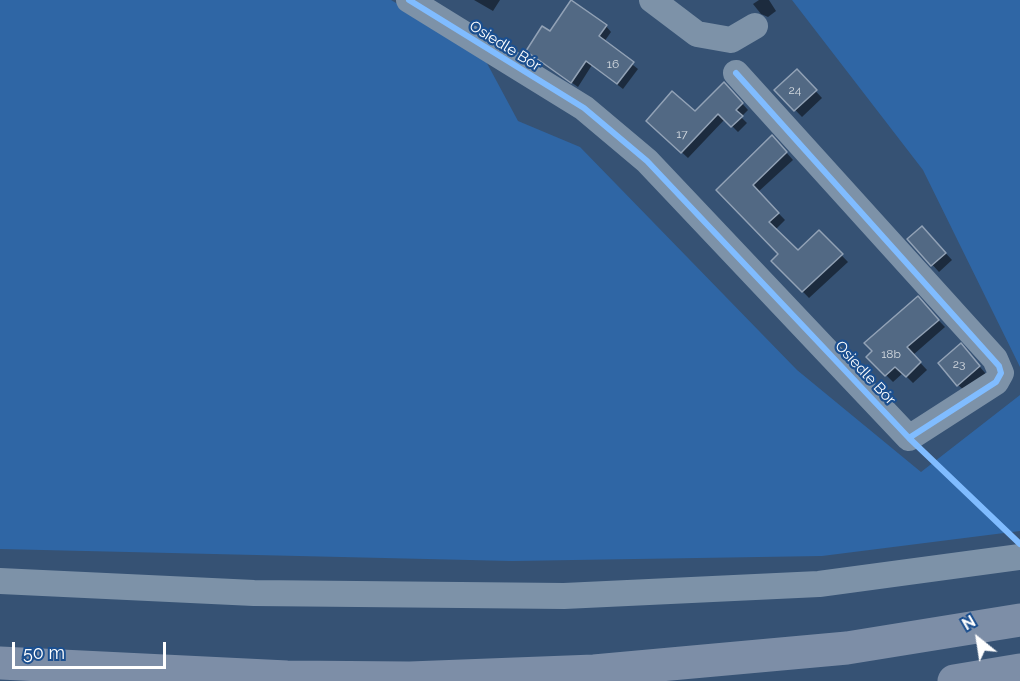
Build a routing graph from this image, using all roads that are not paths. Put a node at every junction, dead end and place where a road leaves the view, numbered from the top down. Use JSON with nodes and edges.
{"nodes":[{"id":1,"x":409,"y":0,"type":"edge"},
{"id":2,"x":652,"y":0,"type":"edge"},
{"id":3,"x":755,"y":26,"type":"dead end"},
{"id":4,"x":736,"y":73,"type":"dead end"},
{"id":5,"x":1020,"y":557,"type":"edge"},
{"id":6,"x":0,"y":581,"type":"edge"},
{"id":7,"x":1020,"y":620,"type":"edge"},
{"id":8,"x":0,"y":663,"type":"edge"},
{"id":9,"x":1020,"y":670,"type":"edge"},
{"id":10,"x":954,"y":681,"type":"edge"}],
"edges":[{"from":1,"to":4,"type":"street","name":"Osiedle Bór"},
{"from":2,"to":3,"type":"street"},
{"from":5,"to":6,"type":"street"},
{"from":7,"to":8,"type":"main road"},
{"from":9,"to":10,"type":"main road"}]}
